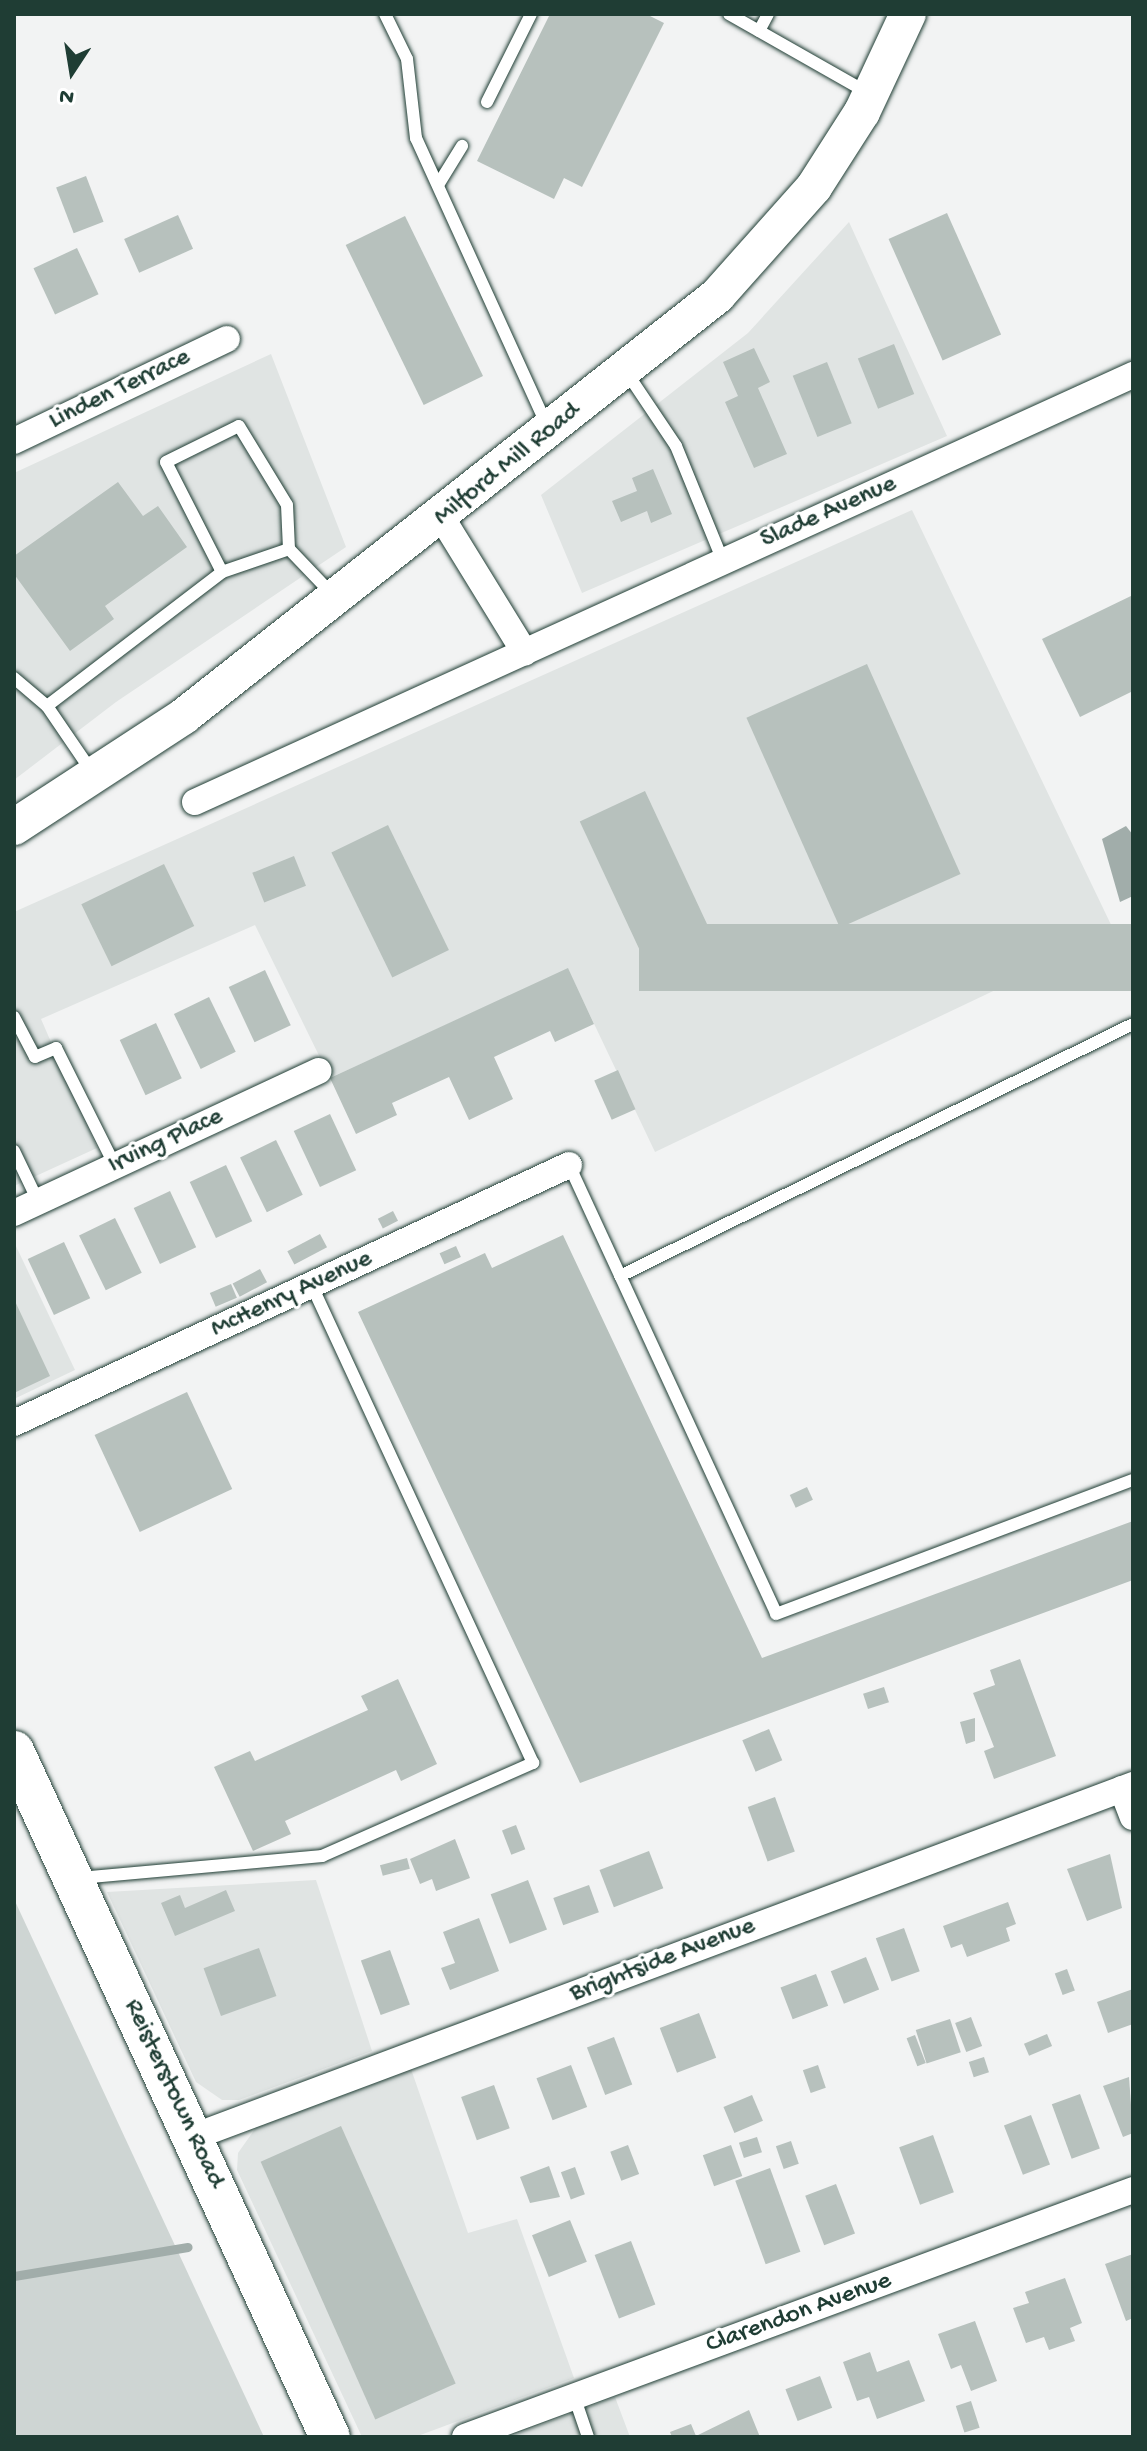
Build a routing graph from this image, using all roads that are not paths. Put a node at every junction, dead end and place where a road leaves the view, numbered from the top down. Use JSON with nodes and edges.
{"nodes":[{"id":1,"x":385,"y":14,"type":"edge"},
{"id":2,"x":531,"y":14,"type":"edge"},
{"id":3,"x":729,"y":14,"type":"edge"},
{"id":4,"x":768,"y":14,"type":"edge"},
{"id":5,"x":908,"y":14,"type":"edge"},
{"id":6,"x":759,"y":31,"type":"junction"},
{"id":7,"x":871,"y":95,"type":"junction"},
{"id":8,"x":487,"y":102,"type":"dead end"},
{"id":9,"x":462,"y":146,"type":"dead end"},
{"id":10,"x":438,"y":185,"type":"junction"},
{"id":11,"x":227,"y":339,"type":"dead end"},
{"id":12,"x":625,"y":371,"type":"junction"},
{"id":13,"x":1133,"y":375,"type":"edge"},
{"id":14,"x":550,"y":431,"type":"junction"},
{"id":15,"x":14,"y":441,"type":"edge"},
{"id":16,"x":442,"y":518,"type":"junction"},
{"id":17,"x":289,"y":549,"type":"junction"},
{"id":18,"x":723,"y":561,"type":"junction"},
{"id":19,"x":222,"y":572,"type":"junction"},
{"id":20,"x":337,"y":599,"type":"junction"},
{"id":21,"x":525,"y":653,"type":"junction"},
{"id":22,"x":14,"y":678,"type":"edge"},
{"id":23,"x":47,"y":706,"type":"junction"},
{"id":24,"x":96,"y":777,"type":"junction"},
{"id":25,"x":195,"y":802,"type":"dead end"},
{"id":26,"x":14,"y":827,"type":"edge"},
{"id":27,"x":14,"y":1017,"type":"edge"},
{"id":28,"x":1133,"y":1024,"type":"edge"},
{"id":29,"x":318,"y":1071,"type":"dead end"},
{"id":30,"x":14,"y":1151,"type":"edge"},
{"id":31,"x":569,"y":1165,"type":"joint"},
{"id":32,"x":115,"y":1166,"type":"junction"},
{"id":33,"x":38,"y":1201,"type":"junction"},
{"id":34,"x":14,"y":1213,"type":"edge"},
{"id":35,"x":620,"y":1276,"type":"junction"},
{"id":36,"x":312,"y":1286,"type":"junction"},
{"id":37,"x":14,"y":1423,"type":"edge"},
{"id":38,"x":1133,"y":1480,"type":"edge"},
{"id":39,"x":14,"y":1751,"type":"edge"},
{"id":40,"x":1128,"y":1787,"type":"edge"},
{"id":41,"x":1133,"y":1817,"type":"edge"},
{"id":42,"x":73,"y":1878,"type":"junction"},
{"id":43,"x":193,"y":2137,"type":"junction"},
{"id":44,"x":1133,"y":2190,"type":"edge"},
{"id":45,"x":574,"y":2396,"type":"junction"},
{"id":46,"x":330,"y":2437,"type":"edge"},
{"id":47,"x":465,"y":2437,"type":"edge"},
{"id":48,"x":588,"y":2437,"type":"edge"}],
"edges":[{"from":1,"to":10,"type":"lane"},
{"from":2,"to":8,"type":"lane"},
{"from":3,"to":6,"type":"lane"},
{"from":4,"to":6,"type":"lane"},
{"from":5,"to":7,"type":"main road","name":"Milford Mill Road"},
{"from":6,"to":7,"type":"lane"},
{"from":7,"to":12,"type":"main road","name":"Milford Mill Road"},
{"from":9,"to":10,"type":"lane"},
{"from":10,"to":14,"type":"lane"},
{"from":11,"to":15,"type":"street","name":"Linden Terrace"},
{"from":12,"to":14,"type":"main road","name":"Milford Mill Road"},
{"from":12,"to":18,"type":"lane"},
{"from":13,"to":18,"type":"street","name":"Slade Avenue"},
{"from":14,"to":16,"type":"main road","name":"Milford Mill Road"},
{"from":16,"to":20,"type":"main road","name":"Milford Mill Road"},
{"from":16,"to":21,"type":"street"},
{"from":17,"to":19,"type":"lane"},
{"from":17,"to":19,"type":"lane"},
{"from":17,"to":20,"type":"lane"},
{"from":18,"to":21,"type":"street","name":"Slade Avenue"},
{"from":19,"to":23,"type":"lane"},
{"from":20,"to":24,"type":"main road","name":"Milford Mill Road"},
{"from":21,"to":25,"type":"street","name":"Slade Avenue"},
{"from":22,"to":23,"type":"lane"},
{"from":23,"to":24,"type":"lane"},
{"from":24,"to":26,"type":"main road","name":"Milford Mill Road"},
{"from":27,"to":32,"type":"lane"},
{"from":28,"to":35,"type":"lane"},
{"from":29,"to":32,"type":"street","name":"Irving Place"},
{"from":30,"to":33,"type":"lane"},
{"from":31,"to":35,"type":"lane"},
{"from":31,"to":36,"type":"street","name":"McHenry Avenue"},
{"from":32,"to":33,"type":"street","name":"Irving Place"},
{"from":33,"to":34,"type":"street","name":"Irving Place"},
{"from":35,"to":38,"type":"lane"},
{"from":36,"to":37,"type":"street","name":"McHenry Avenue"},
{"from":36,"to":42,"type":"lane"},
{"from":39,"to":42,"type":"main road","name":"Reisterstown Road"},
{"from":40,"to":41,"type":"street"},
{"from":40,"to":43,"type":"street","name":"Brightside Avenue"},
{"from":42,"to":43,"type":"main road","name":"Reisterstown Road"},
{"from":43,"to":46,"type":"main road","name":"Reisterstown Road"},
{"from":44,"to":45,"type":"street","name":"Clarendon Avenue"},
{"from":45,"to":47,"type":"street","name":"Clarendon Avenue"},
{"from":45,"to":48,"type":"lane"}]}
